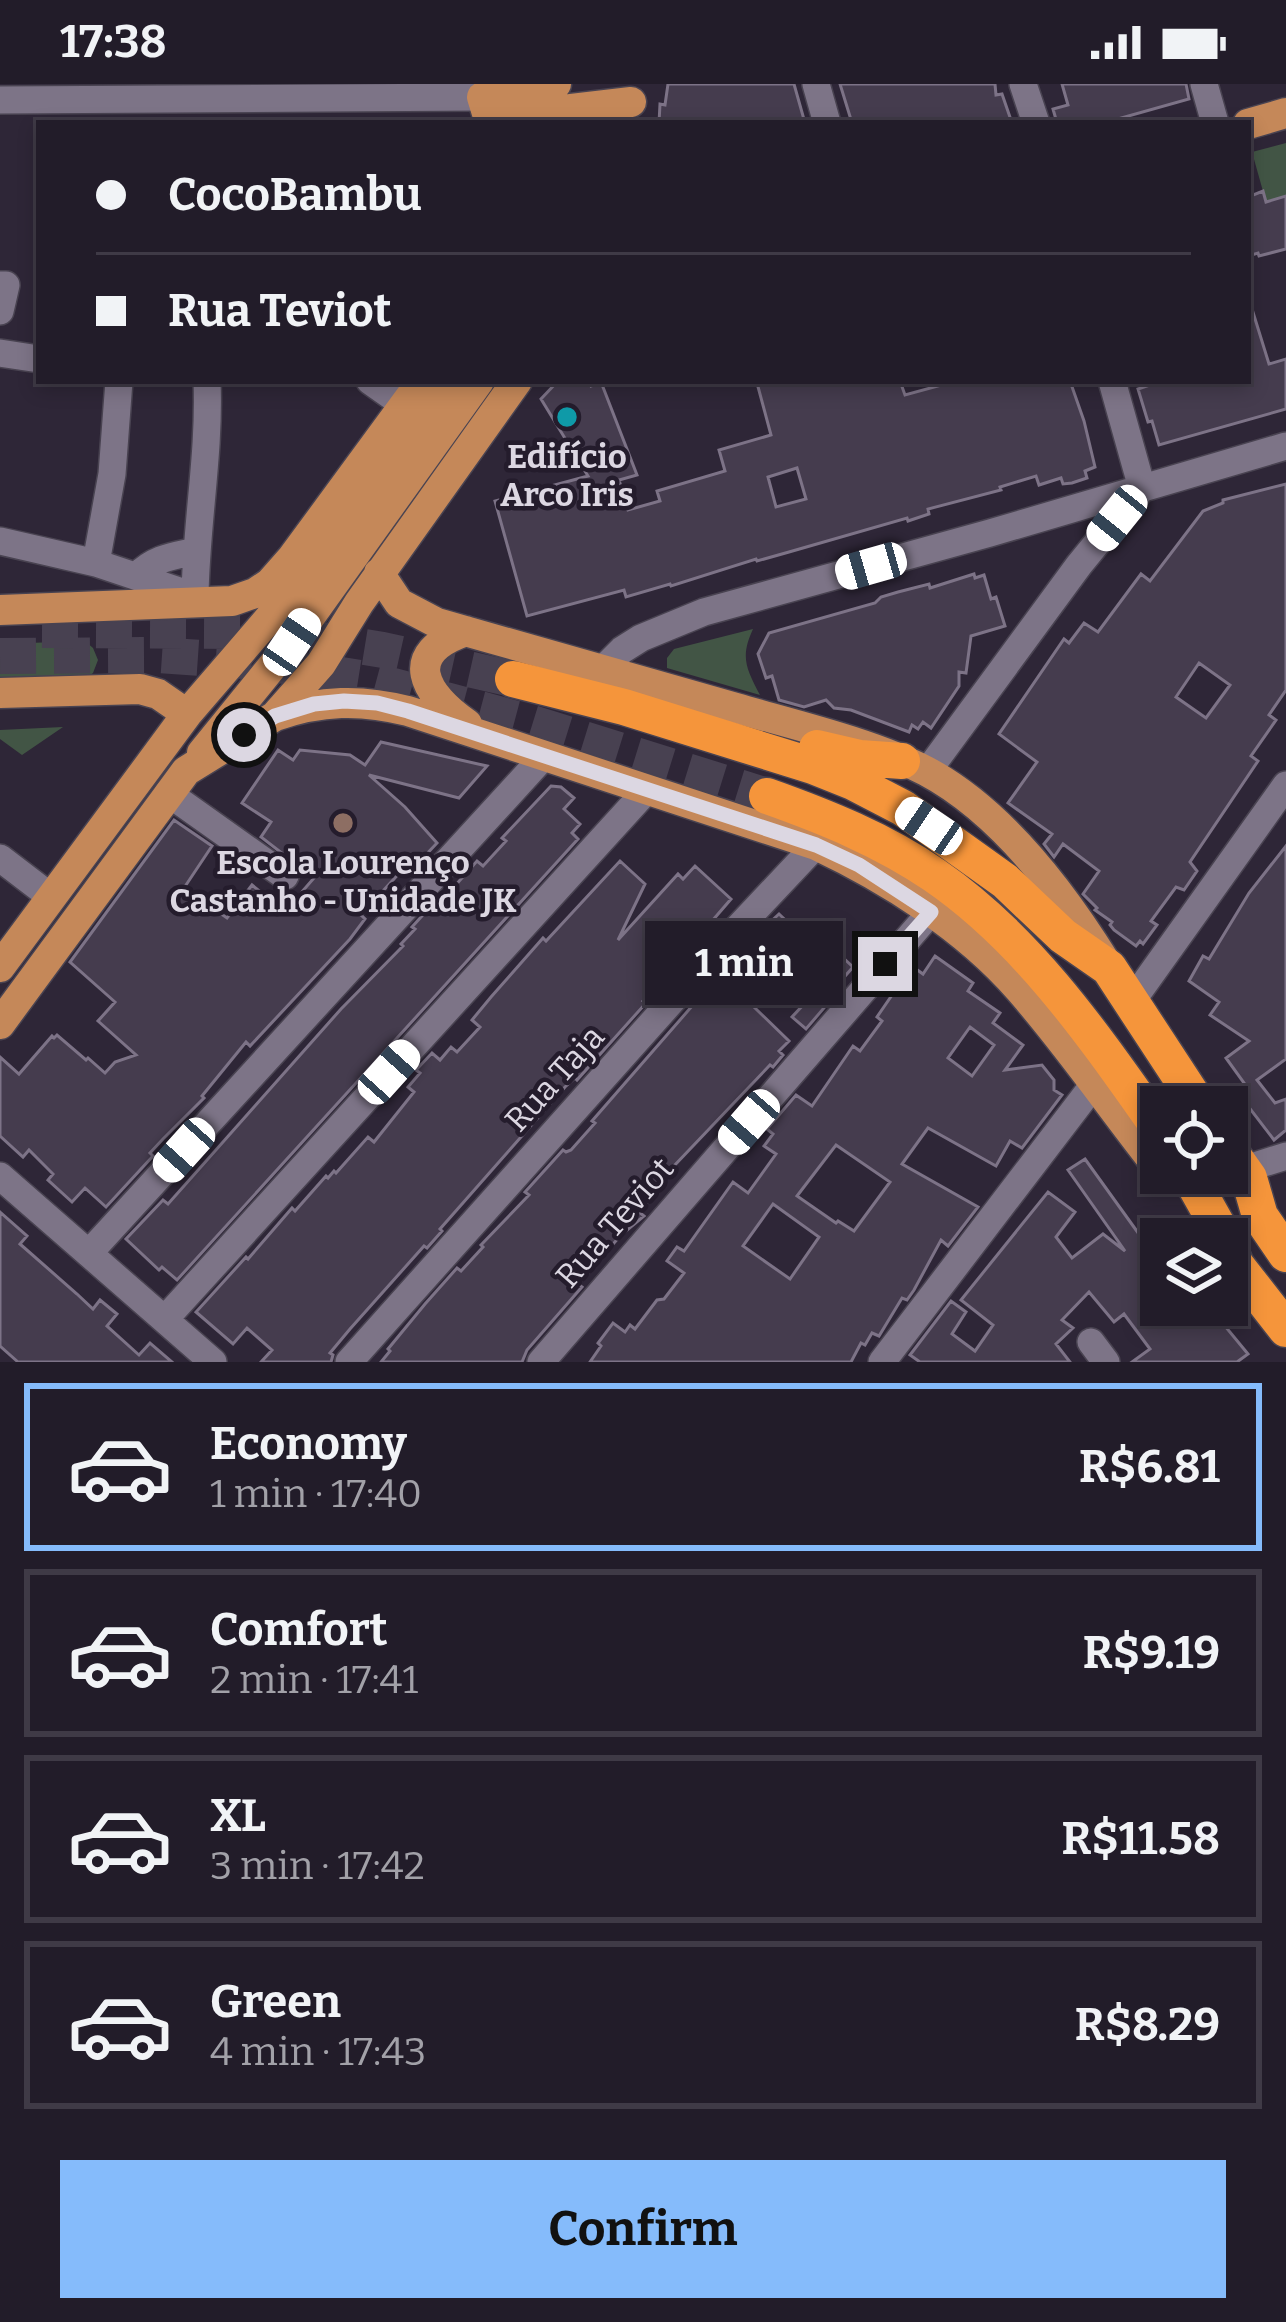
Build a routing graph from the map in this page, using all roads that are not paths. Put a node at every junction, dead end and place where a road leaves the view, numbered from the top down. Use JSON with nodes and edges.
{"nodes":[{"id":1,"x":556,"y":84,"type":"edge"},
{"id":2,"x":816,"y":84,"type":"edge"},
{"id":3,"x":1023,"y":84,"type":"edge"},
{"id":4,"x":1204,"y":84,"type":"edge"},
{"id":5,"x":284,"y":90,"type":"edge"},
{"id":6,"x":394,"y":90,"type":"edge"},
{"id":7,"x":12,"y":94,"type":"edge"},
{"id":8,"x":628,"y":98,"type":"edge"},
{"id":9,"x":486,"y":110,"type":"edge"},
{"id":10,"x":115,"y":111,"type":"edge"},
{"id":11,"x":1286,"y":113,"type":"edge"},
{"id":12,"x":512,"y":120,"type":"edge"},
{"id":13,"x":826,"y":120,"type":"edge"},
{"id":14,"x":1035,"y":120,"type":"edge"},
{"id":15,"x":1214,"y":120,"type":"edge"},
{"id":16,"x":1251,"y":123,"type":"edge"},
{"id":17,"x":0,"y":285,"type":"edge"},
{"id":18,"x":0,"y":311,"type":"edge"},
{"id":19,"x":0,"y":353,"type":"edge"},
{"id":20,"x":36,"y":359,"type":"edge"},
{"id":21,"x":119,"y":384,"type":"edge"},
{"id":22,"x":208,"y":384,"type":"edge"},
{"id":23,"x":381,"y":384,"type":"edge"},
{"id":24,"x":447,"y":384,"type":"edge"},
{"id":25,"x":477,"y":384,"type":"edge"},
{"id":26,"x":515,"y":384,"type":"edge"},
{"id":27,"x":1113,"y":384,"type":"edge"},
{"id":28,"x":413,"y":393,"type":"edge"},
{"id":29,"x":1286,"y":446,"type":"edge"},
{"id":30,"x":1142,"y":488,"type":"junction"},
{"id":31,"x":1027,"y":522,"type":"junction"},
{"id":32,"x":0,"y":541,"type":"edge"},
{"id":33,"x":196,"y":551,"type":"junction"},
{"id":34,"x":96,"y":563,"type":"junction"},
{"id":35,"x":1079,"y":565,"type":"junction"},
{"id":36,"x":379,"y":573,"type":"junction"},
{"id":37,"x":137,"y":576,"type":"junction"},
{"id":38,"x":205,"y":600,"type":"junction"},
{"id":39,"x":102,"y":608,"type":"junction"},
{"id":40,"x":0,"y":610,"type":"edge"},
{"id":41,"x":466,"y":631,"type":"junction"},
{"id":42,"x":641,"y":638,"type":"junction"},
{"id":43,"x":602,"y":670,"type":"junction"},
{"id":44,"x":513,"y":679,"type":"tunnel mouth"},
{"id":45,"x":0,"y":693,"type":"edge"},
{"id":46,"x":637,"y":695,"type":"junction"},
{"id":47,"x":188,"y":714,"type":"junction"},
{"id":48,"x":275,"y":716,"type":"junction"},
{"id":49,"x":478,"y":732,"type":"junction"},
{"id":50,"x":545,"y":755,"type":"junction"},
{"id":51,"x":914,"y":767,"type":"junction"},
{"id":52,"x":177,"y":782,"type":"junction"},
{"id":53,"x":1286,"y":785,"type":"edge"},
{"id":54,"x":646,"y":791,"type":"junction"},
{"id":55,"x":767,"y":796,"type":"tunnel mouth"},
{"id":56,"x":816,"y":845,"type":"junction"},
{"id":57,"x":0,"y":858,"type":"edge"},
{"id":58,"x":285,"y":876,"type":"dead end"},
{"id":59,"x":51,"y":897,"type":"junction"},
{"id":60,"x":931,"y":912,"type":"junction"},
{"id":61,"x":0,"y":967,"type":"edge"},
{"id":62,"x":1109,"y":968,"type":"junction"},
{"id":63,"x":1132,"y":1001,"type":"junction"},
{"id":64,"x":0,"y":1024,"type":"edge"},
{"id":65,"x":1095,"y":1083,"type":"junction"},
{"id":66,"x":1187,"y":1086,"type":"edge"},
{"id":67,"x":1140,"y":1101,"type":"edge"},
{"id":68,"x":1140,"y":1143,"type":"edge"},
{"id":69,"x":1286,"y":1156,"type":"edge"},
{"id":70,"x":1248,"y":1163,"type":"edge"},
{"id":71,"x":0,"y":1176,"type":"edge"},
{"id":72,"x":1248,"y":1176,"type":"edge"},
{"id":73,"x":1248,"y":1187,"type":"edge"},
{"id":74,"x":1181,"y":1194,"type":"edge"},
{"id":75,"x":1201,"y":1218,"type":"edge"},
{"id":76,"x":1286,"y":1221,"type":"edge"},
{"id":77,"x":89,"y":1253,"type":"junction"},
{"id":78,"x":1286,"y":1255,"type":"edge"},
{"id":79,"x":1248,"y":1278,"type":"edge"},
{"id":80,"x":165,"y":1319,"type":"junction"},
{"id":81,"x":1286,"y":1330,"type":"edge"},
{"id":82,"x":213,"y":1362,"type":"edge"},
{"id":83,"x":350,"y":1362,"type":"edge"},
{"id":84,"x":542,"y":1362,"type":"edge"},
{"id":85,"x":883,"y":1362,"type":"edge"}],
"edges":[{"from":1,"to":9,"type":"main road"},
{"from":2,"to":13,"type":"street"},
{"from":3,"to":14,"type":"street"},
{"from":4,"to":15,"type":"street"},
{"from":5,"to":6,"type":"street"},
{"from":5,"to":10,"type":"street"},
{"from":6,"to":9,"type":"street"},
{"from":7,"to":10,"type":"street"},
{"from":8,"to":12,"type":"main road"},
{"from":11,"to":16,"type":"main road"},
{"from":17,"to":18,"type":"street"},
{"from":19,"to":20,"type":"street"},
{"from":21,"to":34,"type":"street"},
{"from":22,"to":33,"type":"street"},
{"from":23,"to":28,"type":"street"},
{"from":24,"to":47,"type":"main road"},
{"from":25,"to":52,"type":"main road"},
{"from":26,"to":36,"type":"main road"},
{"from":27,"to":30,"type":"street"},
{"from":28,"to":38,"type":"main road"},
{"from":29,"to":30,"type":"street"},
{"from":30,"to":31,"type":"street"},
{"from":30,"to":35,"type":"street"},
{"from":31,"to":35,"type":"street"},
{"from":31,"to":42,"type":"street"},
{"from":32,"to":34,"type":"street"},
{"from":33,"to":37,"type":"street"},
{"from":33,"to":38,"type":"street"},
{"from":34,"to":37,"type":"street"},
{"from":34,"to":39,"type":"street"},
{"from":35,"to":51,"type":"street"},
{"from":36,"to":41,"type":"main road"},
{"from":36,"to":48,"type":"main road"},
{"from":37,"to":38,"type":"street"},
{"from":38,"to":39,"type":"main road"},
{"from":39,"to":40,"type":"main road"},
{"from":41,"to":43,"type":"main road"},
{"from":41,"to":49,"type":"main road"},
{"from":42,"to":43,"type":"street"},
{"from":42,"to":46,"type":"street"},
{"from":43,"to":46,"type":"main road"},
{"from":44,"to":46,"type":"highway"},
{"from":45,"to":47,"type":"main road"},
{"from":46,"to":51,"type":"highway"},
{"from":46,"to":62,"type":"highway"},
{"from":47,"to":59,"type":"main road"},
{"from":48,"to":49,"type":"main road"},
{"from":48,"to":52,"type":"main road"},
{"from":49,"to":50,"type":"main road"},
{"from":50,"to":54,"type":"main road"},
{"from":50,"to":77,"type":"street"},
{"from":51,"to":62,"type":"main road"},
{"from":52,"to":58,"type":"street"},
{"from":52,"to":64,"type":"main road"},
{"from":53,"to":63,"type":"street"},
{"from":54,"to":56,"type":"main road"},
{"from":54,"to":80,"type":"street"},
{"from":55,"to":67,"type":"highway"},
{"from":56,"to":60,"type":"main road"},
{"from":56,"to":83,"type":"street","name":"Rua Taja"},
{"from":57,"to":59,"type":"street"},
{"from":59,"to":61,"type":"main road"},
{"from":60,"to":65,"type":"main road"},
{"from":60,"to":84,"type":"street","name":"Rua Teviot"},
{"from":62,"to":63,"type":"highway"},
{"from":63,"to":66,"type":"highway"},
{"from":65,"to":68,"type":"main road"},
{"from":65,"to":85,"type":"street"},
{"from":69,"to":70,"type":"street"},
{"from":71,"to":77,"type":"street"},
{"from":72,"to":76,"type":"main road"},
{"from":73,"to":78,"type":"highway"},
{"from":74,"to":75,"type":"main road"},
{"from":77,"to":80,"type":"street"},
{"from":79,"to":81,"type":"highway"},
{"from":80,"to":82,"type":"street"}]}
